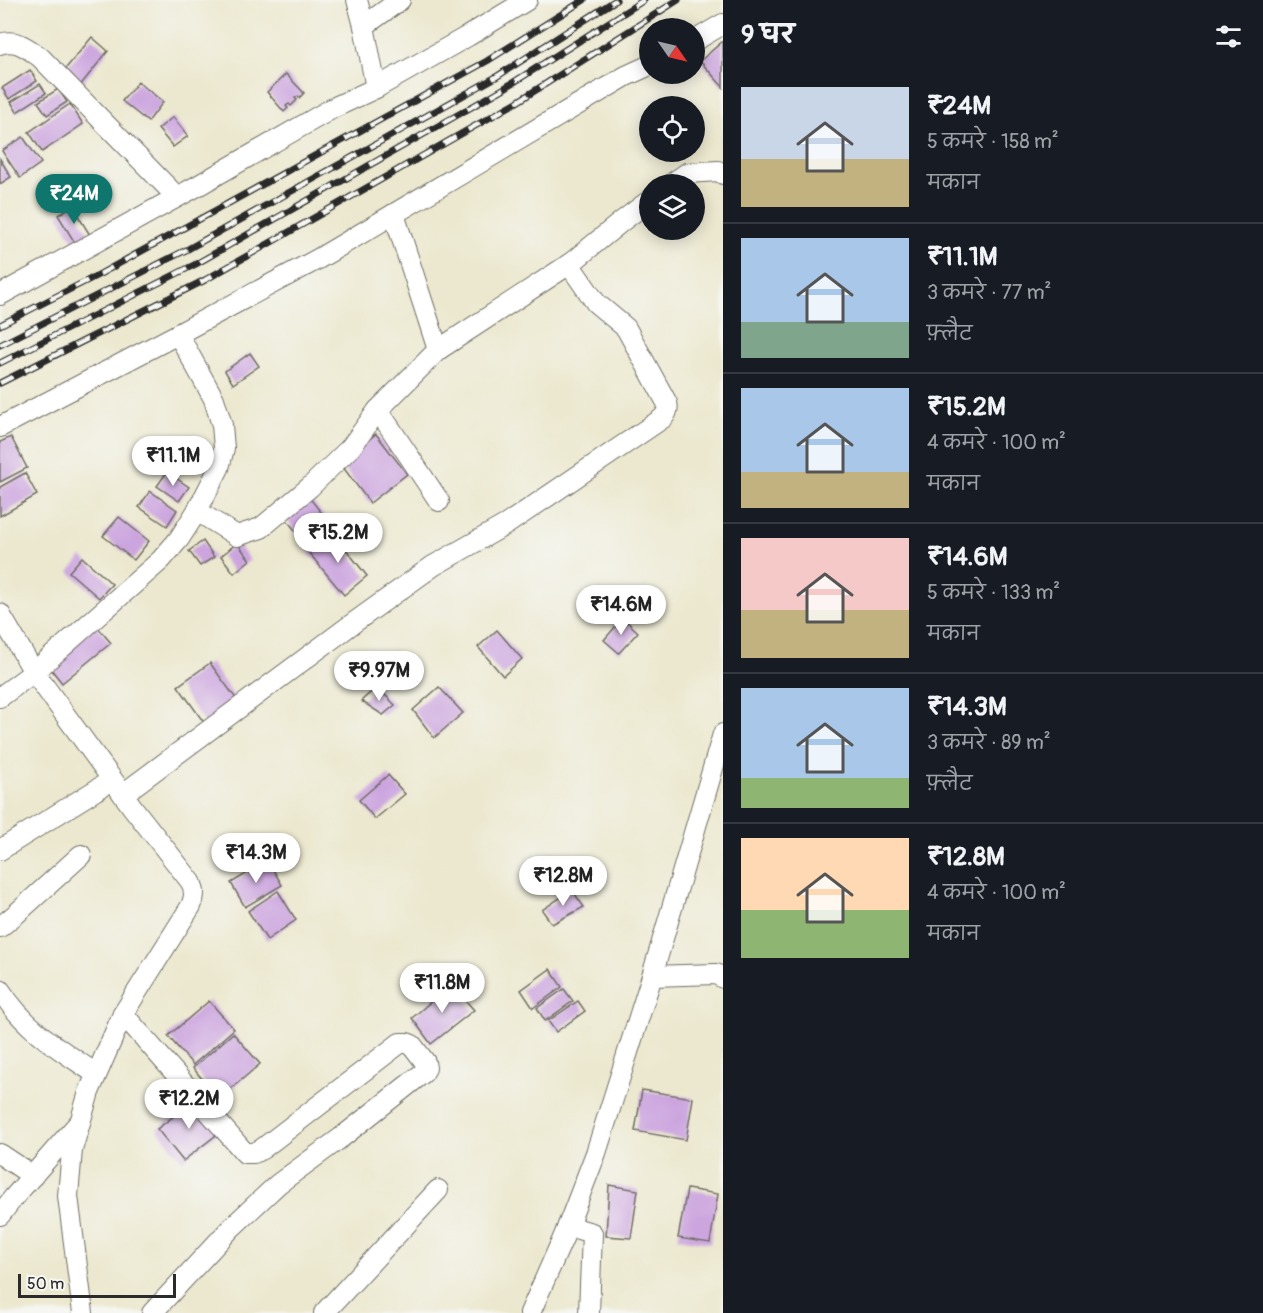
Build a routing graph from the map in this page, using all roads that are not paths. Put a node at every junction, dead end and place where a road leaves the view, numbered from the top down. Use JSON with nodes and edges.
{"nodes":[{"id":1,"x":357,"y":0,"type":"edge"},
{"id":2,"x":400,"y":0,"type":"edge"},
{"id":3,"x":527,"y":0,"type":"edge"},
{"id":4,"x":723,"y":24,"type":"edge"},
{"id":5,"x":364,"y":26,"type":"junction"},
{"id":6,"x":705,"y":35,"type":"edge"},
{"id":7,"x":0,"y":44,"type":"edge"},
{"id":8,"x":639,"y":70,"type":"edge"},
{"id":9,"x":376,"y":88,"type":"junction"},
{"id":10,"x":684,"y":174,"type":"edge"},
{"id":11,"x":723,"y":174,"type":"edge"},
{"id":12,"x":177,"y":197,"type":"junction"},
{"id":13,"x":639,"y":208,"type":"edge"},
{"id":14,"x":394,"y":214,"type":"junction"},
{"id":15,"x":569,"y":264,"type":"junction"},
{"id":16,"x":0,"y":295,"type":"edge"},
{"id":17,"x":178,"y":334,"type":"junction"},
{"id":18,"x":438,"y":350,"type":"junction"},
{"id":19,"x":378,"y":410,"type":"junction"},
{"id":20,"x":0,"y":427,"type":"edge"},
{"id":21,"x":439,"y":501,"type":"dead end"},
{"id":22,"x":197,"y":511,"type":"junction"},
{"id":23,"x":0,"y":614,"type":"edge"},
{"id":24,"x":34,"y":672,"type":"junction"},
{"id":25,"x":0,"y":697,"type":"edge"},
{"id":26,"x":723,"y":734,"type":"edge"},
{"id":27,"x":118,"y":787,"type":"junction"},
{"id":28,"x":0,"y":850,"type":"edge"},
{"id":29,"x":81,"y":855,"type":"dead end"},
{"id":30,"x":0,"y":927,"type":"edge"},
{"id":31,"x":652,"y":976,"type":"junction"},
{"id":32,"x":723,"y":978,"type":"edge"},
{"id":33,"x":0,"y":990,"type":"edge"},
{"id":34,"x":123,"y":1014,"type":"junction"},
{"id":35,"x":96,"y":1074,"type":"junction"},
{"id":36,"x":81,"y":1121,"type":"junction"},
{"id":37,"x":0,"y":1154,"type":"edge"},
{"id":38,"x":33,"y":1176,"type":"junction"},
{"id":39,"x":438,"y":1190,"type":"dead end"},
{"id":40,"x":0,"y":1215,"type":"edge"},
{"id":41,"x":568,"y":1226,"type":"junction"},
{"id":42,"x":83,"y":1313,"type":"edge"},
{"id":43,"x":152,"y":1313,"type":"edge"},
{"id":44,"x":324,"y":1313,"type":"edge"},
{"id":45,"x":530,"y":1313,"type":"edge"},
{"id":46,"x":589,"y":1313,"type":"edge"}],
"edges":[{"from":1,"to":5,"type":"street"},
{"from":2,"to":5,"type":"street"},
{"from":3,"to":9,"type":"street"},
{"from":4,"to":6,"type":"street"},
{"from":5,"to":9,"type":"street"},
{"from":7,"to":12,"type":"street"},
{"from":8,"to":14,"type":"street"},
{"from":9,"to":12,"type":"street"},
{"from":10,"to":11,"type":"street"},
{"from":12,"to":16,"type":"street"},
{"from":13,"to":15,"type":"street"},
{"from":14,"to":17,"type":"street"},
{"from":14,"to":18,"type":"street"},
{"from":15,"to":18,"type":"street"},
{"from":15,"to":27,"type":"street"},
{"from":17,"to":20,"type":"street"},
{"from":17,"to":22,"type":"street"},
{"from":18,"to":19,"type":"street"},
{"from":19,"to":21,"type":"street"},
{"from":19,"to":22,"type":"street"},
{"from":22,"to":24,"type":"street"},
{"from":23,"to":24,"type":"street"},
{"from":24,"to":25,"type":"street"},
{"from":24,"to":27,"type":"street"},
{"from":26,"to":31,"type":"street"},
{"from":27,"to":28,"type":"street"},
{"from":27,"to":34,"type":"street"},
{"from":29,"to":30,"type":"street"},
{"from":31,"to":32,"type":"street"},
{"from":31,"to":41,"type":"street"},
{"from":33,"to":35,"type":"street"},
{"from":34,"to":35,"type":"street"},
{"from":34,"to":43,"type":"street"},
{"from":35,"to":36,"type":"street"},
{"from":36,"to":38,"type":"street"},
{"from":36,"to":42,"type":"street"},
{"from":37,"to":38,"type":"street"},
{"from":38,"to":40,"type":"street"},
{"from":39,"to":44,"type":"street"},
{"from":41,"to":45,"type":"street"},
{"from":41,"to":46,"type":"street"}]}
